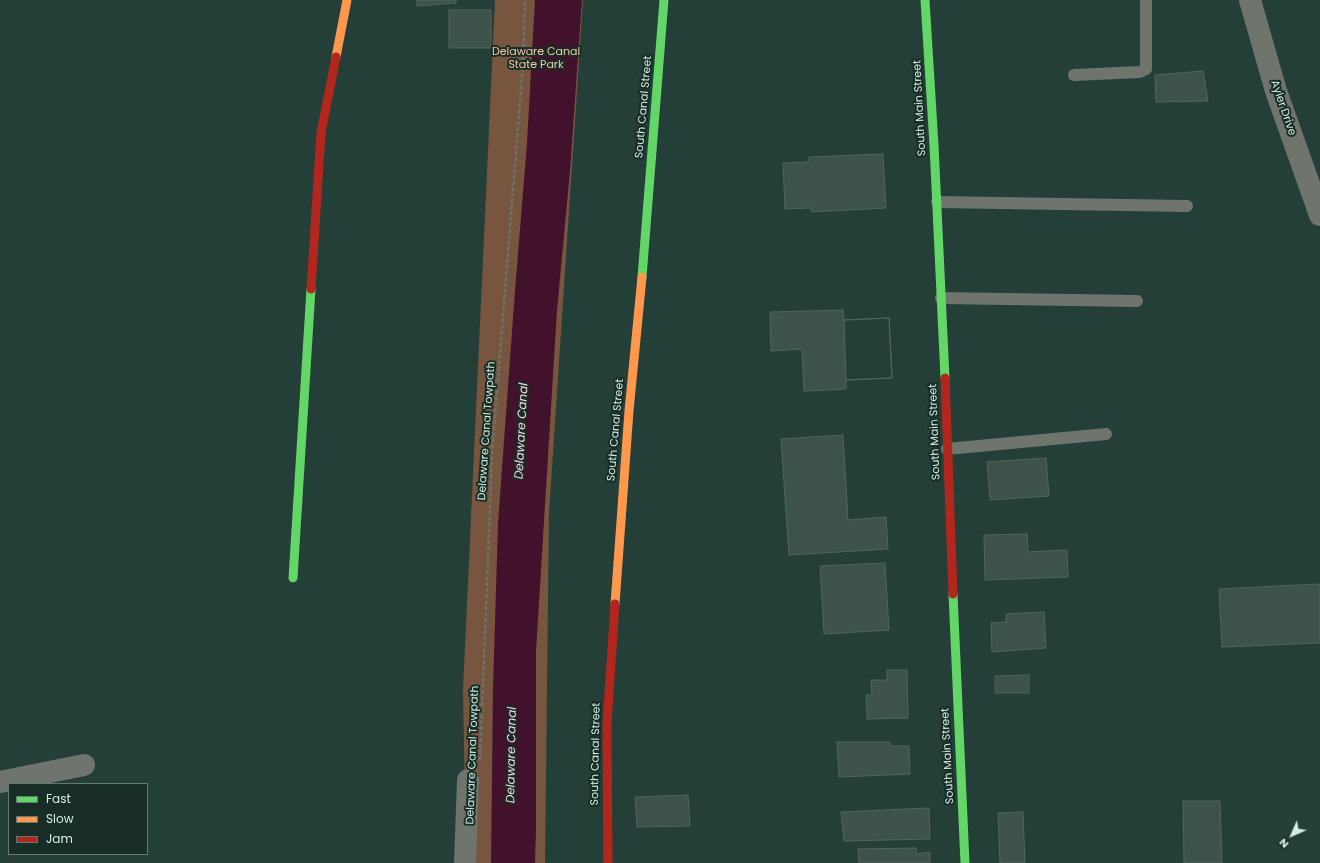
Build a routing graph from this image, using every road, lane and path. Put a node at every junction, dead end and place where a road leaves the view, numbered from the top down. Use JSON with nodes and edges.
{"nodes":[{"id":1,"x":347,"y":0,"type":"edge"},
{"id":2,"x":525,"y":0,"type":"edge"},
{"id":3,"x":664,"y":0,"type":"edge"},
{"id":4,"x":925,"y":0,"type":"edge"},
{"id":5,"x":1146,"y":0,"type":"edge"},
{"id":6,"x":1250,"y":0,"type":"edge"},
{"id":7,"x":1074,"y":75,"type":"dead end"},
{"id":8,"x":937,"y":202,"type":"junction"},
{"id":9,"x":1187,"y":206,"type":"dead end"},
{"id":10,"x":1320,"y":216,"type":"edge"},
{"id":11,"x":941,"y":298,"type":"junction"},
{"id":12,"x":1137,"y":301,"type":"dead end"},
{"id":13,"x":1106,"y":434,"type":"dead end"},
{"id":14,"x":948,"y":450,"type":"junction"},
{"id":15,"x":292,"y":578,"type":"dead end"},
{"id":16,"x":84,"y":765,"type":"dead end"},
{"id":17,"x":474,"y":773,"type":"joint"},
{"id":18,"x":0,"y":782,"type":"edge"},
{"id":19,"x":465,"y":863,"type":"edge"},
{"id":20,"x":608,"y":863,"type":"edge"},
{"id":21,"x":965,"y":863,"type":"edge"}],
"edges":[{"from":1,"to":15,"type":"street"},
{"from":2,"to":17,"type":"path","name":"Delaware Canal Towpath"},
{"from":3,"to":20,"type":"street","name":"South Canal Street"},
{"from":4,"to":8,"type":"street","name":"South Main Street"},
{"from":5,"to":7,"type":"lane"},
{"from":6,"to":10,"type":"street","name":"Ayler Drive"},
{"from":8,"to":9,"type":"lane"},
{"from":8,"to":11,"type":"street","name":"South Main Street"},
{"from":11,"to":12,"type":"lane"},
{"from":11,"to":14,"type":"street","name":"South Main Street"},
{"from":13,"to":14,"type":"lane"},
{"from":14,"to":21,"type":"street","name":"South Main Street"},
{"from":16,"to":18,"type":"street"},
{"from":17,"to":19,"type":"street"}]}
